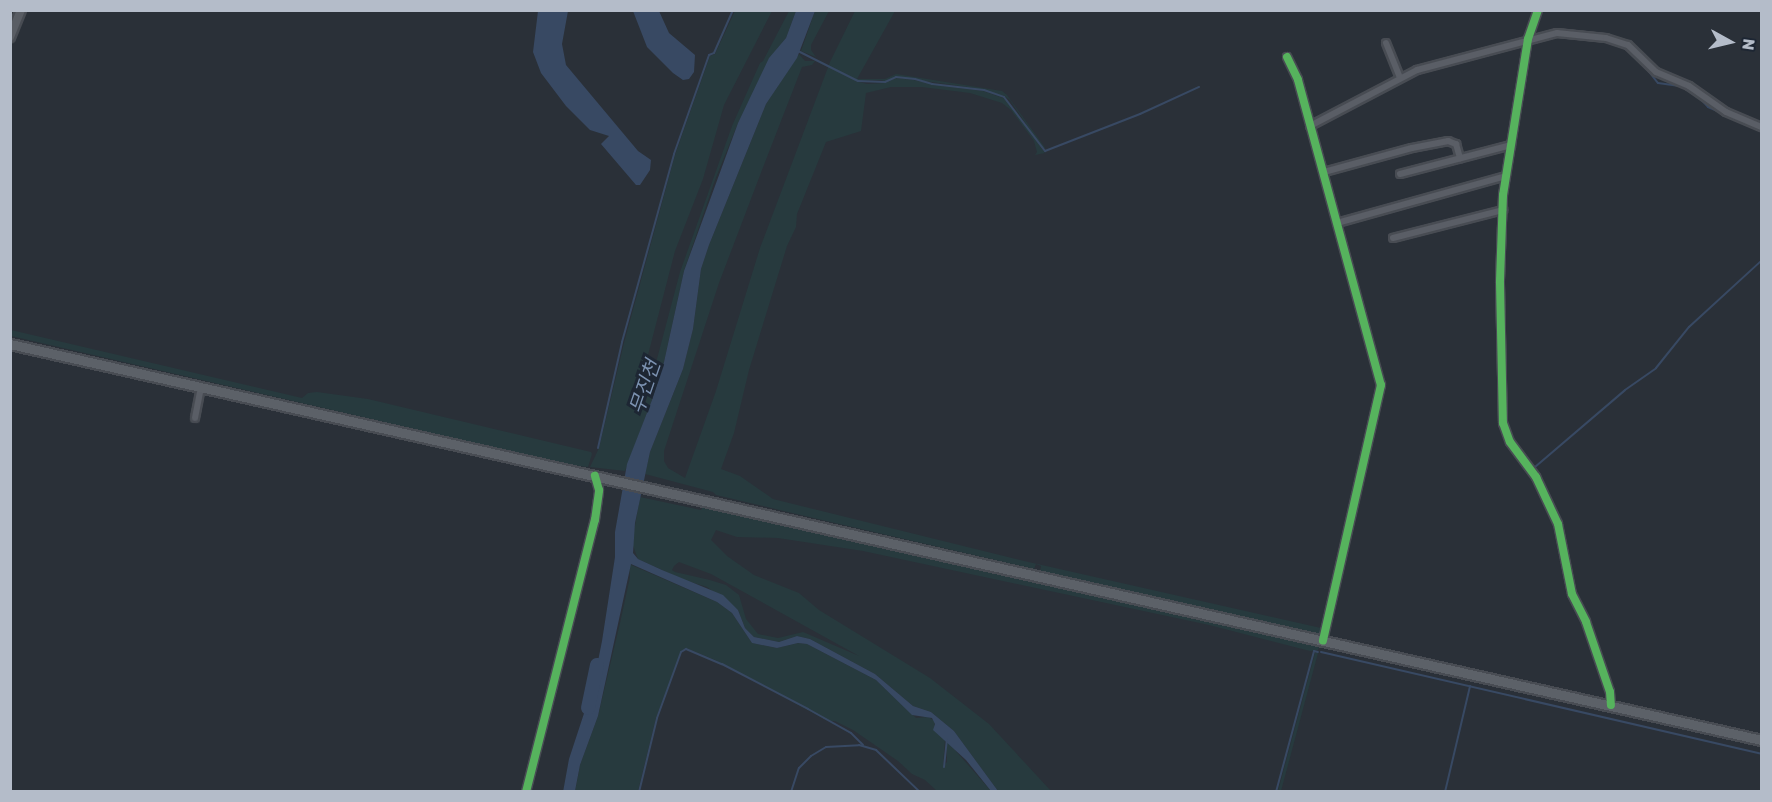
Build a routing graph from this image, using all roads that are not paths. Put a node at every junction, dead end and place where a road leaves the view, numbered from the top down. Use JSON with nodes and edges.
{"nodes":[{"id":1,"x":21,"y":10,"type":"edge"},
{"id":2,"x":1538,"y":10,"type":"edge"},
{"id":3,"x":10,"y":37,"type":"edge"},
{"id":4,"x":1528,"y":39,"type":"junction"},
{"id":5,"x":1386,"y":43,"type":"dead end"},
{"id":6,"x":1287,"y":57,"type":"dead end"},
{"id":7,"x":1400,"y":77,"type":"junction"},
{"id":8,"x":1310,"y":126,"type":"junction"},
{"id":9,"x":1761,"y":127,"type":"edge"},
{"id":10,"x":1511,"y":145,"type":"junction"},
{"id":11,"x":1460,"y":158,"type":"junction"},
{"id":12,"x":1324,"y":172,"type":"junction"},
{"id":13,"x":1400,"y":174,"type":"dead end"},
{"id":14,"x":1506,"y":176,"type":"junction"},
{"id":15,"x":1503,"y":210,"type":"junction"},
{"id":16,"x":1337,"y":223,"type":"junction"},
{"id":17,"x":1393,"y":238,"type":"dead end"},
{"id":18,"x":10,"y":344,"type":"edge"},
{"id":19,"x":201,"y":387,"type":"junction"},
{"id":20,"x":195,"y":417,"type":"dead end"},
{"id":21,"x":596,"y":476,"type":"junction"},
{"id":22,"x":1323,"y":641,"type":"junction"},
{"id":23,"x":1611,"y":705,"type":"junction"},
{"id":24,"x":1761,"y":740,"type":"edge"},
{"id":25,"x":526,"y":792,"type":"edge"}],
"edges":[{"from":1,"to":3,"type":"main road"},
{"from":2,"to":4,"type":"street"},
{"from":4,"to":7,"type":"street"},
{"from":4,"to":9,"type":"street"},
{"from":4,"to":10,"type":"street"},
{"from":5,"to":7,"type":"street"},
{"from":6,"to":8,"type":"street"},
{"from":7,"to":8,"type":"street"},
{"from":8,"to":12,"type":"street"},
{"from":10,"to":11,"type":"street"},
{"from":10,"to":14,"type":"street"},
{"from":11,"to":12,"type":"street"},
{"from":11,"to":13,"type":"street"},
{"from":12,"to":16,"type":"street"},
{"from":14,"to":15,"type":"street"},
{"from":14,"to":16,"type":"street"},
{"from":15,"to":17,"type":"street"},
{"from":15,"to":23,"type":"street"},
{"from":16,"to":22,"type":"street"},
{"from":18,"to":19,"type":"main road"},
{"from":19,"to":20,"type":"street"},
{"from":19,"to":21,"type":"main road"},
{"from":21,"to":22,"type":"main road"},
{"from":21,"to":25,"type":"street"},
{"from":22,"to":23,"type":"main road"},
{"from":23,"to":24,"type":"main road"}]}
